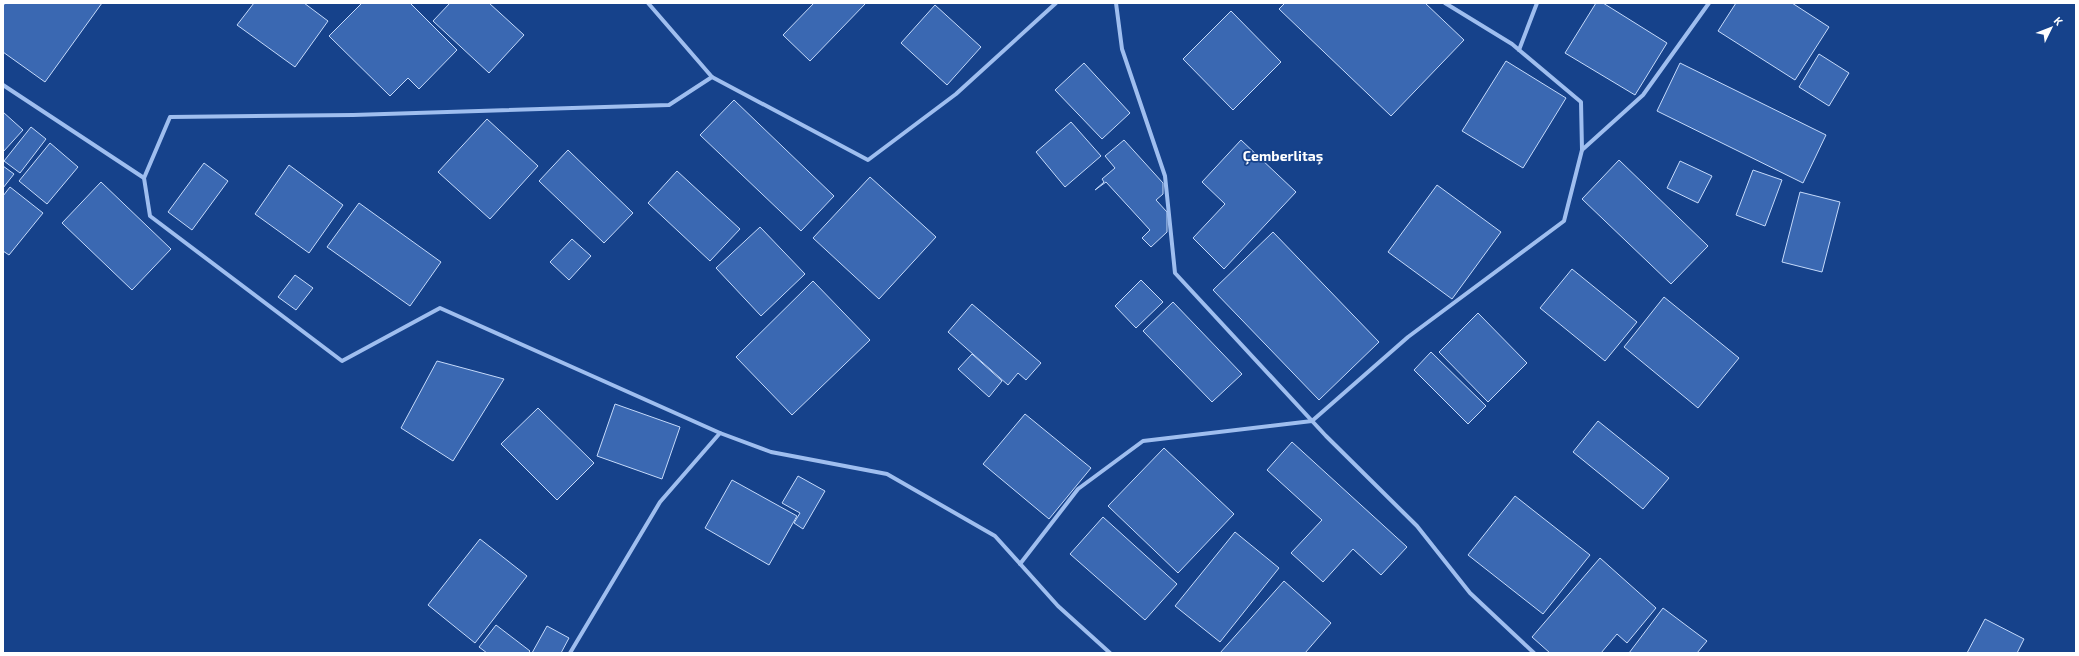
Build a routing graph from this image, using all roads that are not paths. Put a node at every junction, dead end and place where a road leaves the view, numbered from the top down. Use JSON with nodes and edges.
{"nodes":[{"id":1,"x":648,"y":3,"type":"edge"},
{"id":2,"x":1056,"y":3,"type":"edge"},
{"id":3,"x":1116,"y":3,"type":"edge"},
{"id":4,"x":1445,"y":3,"type":"edge"},
{"id":5,"x":1537,"y":3,"type":"edge"},
{"id":6,"x":1709,"y":3,"type":"edge"},
{"id":7,"x":1519,"y":50,"type":"junction"},
{"id":8,"x":712,"y":78,"type":"junction"},
{"id":9,"x":3,"y":85,"type":"edge"},
{"id":10,"x":1582,"y":150,"type":"junction"},
{"id":11,"x":144,"y":178,"type":"junction"},
{"id":12,"x":1312,"y":421,"type":"junction"},
{"id":13,"x":720,"y":433,"type":"junction"},
{"id":14,"x":1020,"y":564,"type":"junction"},
{"id":15,"x":570,"y":653,"type":"edge"},
{"id":16,"x":1110,"y":653,"type":"edge"},
{"id":17,"x":1534,"y":653,"type":"edge"}],
"edges":[{"from":1,"to":8,"type":"street"},
{"from":2,"to":8,"type":"street"},
{"from":3,"to":12,"type":"street"},
{"from":4,"to":7,"type":"street"},
{"from":5,"to":7,"type":"street"},
{"from":6,"to":10,"type":"street"},
{"from":7,"to":10,"type":"street"},
{"from":8,"to":11,"type":"street"},
{"from":9,"to":11,"type":"street"},
{"from":10,"to":12,"type":"street"},
{"from":11,"to":13,"type":"street"},
{"from":12,"to":14,"type":"street"},
{"from":12,"to":17,"type":"street"},
{"from":13,"to":14,"type":"street"},
{"from":13,"to":15,"type":"street"},
{"from":14,"to":16,"type":"street"}]}
